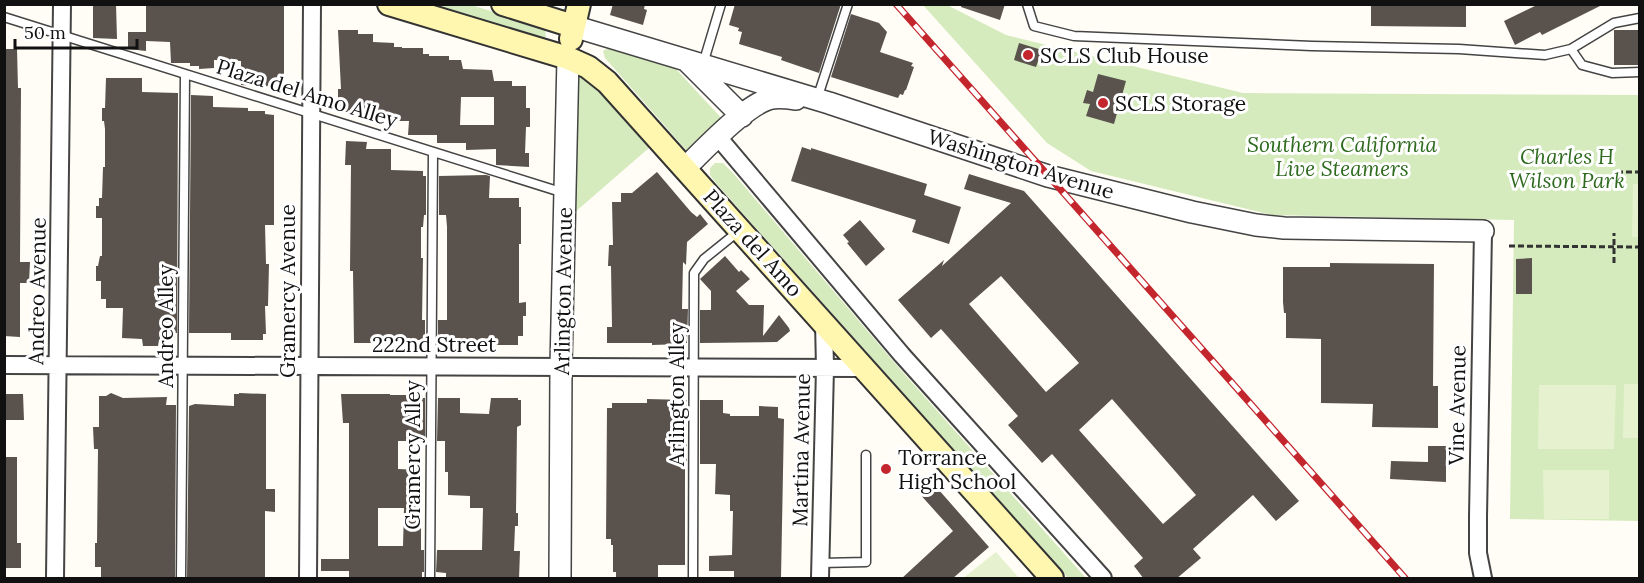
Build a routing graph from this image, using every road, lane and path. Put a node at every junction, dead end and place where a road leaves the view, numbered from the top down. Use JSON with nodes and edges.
{"nodes":[{"id":1,"x":62,"y":4,"type":"edge"},
{"id":2,"x":312,"y":4,"type":"edge"},
{"id":3,"x":389,"y":4,"type":"edge"},
{"id":4,"x":503,"y":4,"type":"edge"},
{"id":5,"x":721,"y":4,"type":"edge"},
{"id":6,"x":848,"y":4,"type":"edge"},
{"id":7,"x":1027,"y":4,"type":"edge"},
{"id":8,"x":527,"y":8,"type":"edge"},
{"id":9,"x":576,"y":15,"type":"edge"},
{"id":10,"x":4,"y":17,"type":"edge"},
{"id":11,"x":1640,"y":18,"type":"edge"},
{"id":12,"x":62,"y":36,"type":"junction"},
{"id":13,"x":1571,"y":49,"type":"junction"},
{"id":14,"x":568,"y":58,"type":"junction"},
{"id":15,"x":694,"y":62,"type":"junction"},
{"id":16,"x":1640,"y":72,"type":"edge"},
{"id":17,"x":185,"y":74,"type":"junction"},
{"id":18,"x":823,"y":101,"type":"junction"},
{"id":19,"x":310,"y":112,"type":"junction"},
{"id":20,"x":742,"y":116,"type":"junction"},
{"id":21,"x":718,"y":137,"type":"junction"},
{"id":22,"x":433,"y":152,"type":"junction"},
{"id":23,"x":685,"y":168,"type":"junction"},
{"id":24,"x":1617,"y":172,"type":"dead end"},
{"id":25,"x":1640,"y":172,"type":"edge"},
{"id":26,"x":565,"y":194,"type":"junction"},
{"id":27,"x":741,"y":230,"type":"junction"},
{"id":28,"x":1483,"y":231,"type":"joint"},
{"id":29,"x":1614,"y":233,"type":"dead end"},
{"id":30,"x":1509,"y":246,"type":"dead end"},
{"id":31,"x":1614,"y":247,"type":"junction"},
{"id":32,"x":1640,"y":247,"type":"edge"},
{"id":33,"x":1614,"y":263,"type":"dead end"},
{"id":34,"x":824,"y":322,"type":"junction"},
{"id":35,"x":4,"y":365,"type":"edge"},
{"id":36,"x":58,"y":366,"type":"junction"},
{"id":37,"x":182,"y":366,"type":"junction"},
{"id":38,"x":310,"y":366,"type":"junction"},
{"id":39,"x":430,"y":366,"type":"junction"},
{"id":40,"x":561,"y":366,"type":"junction"},
{"id":41,"x":693,"y":367,"type":"junction"},
{"id":42,"x":825,"y":368,"type":"junction"},
{"id":43,"x":864,"y":368,"type":"junction"},
{"id":44,"x":866,"y":455,"type":"dead end"},
{"id":45,"x":820,"y":571,"type":"edge"},
{"id":46,"x":55,"y":579,"type":"edge"},
{"id":47,"x":181,"y":579,"type":"edge"},
{"id":48,"x":308,"y":579,"type":"edge"},
{"id":49,"x":430,"y":579,"type":"edge"},
{"id":50,"x":560,"y":579,"type":"edge"},
{"id":51,"x":693,"y":579,"type":"edge"},
{"id":52,"x":1052,"y":579,"type":"edge"},
{"id":53,"x":1103,"y":579,"type":"edge"},
{"id":54,"x":1483,"y":579,"type":"edge"}],
"edges":[{"from":1,"to":12,"type":"street","name":"Andreo Avenue"},
{"from":2,"to":19,"type":"street","name":"Gramercy Avenue"},
{"from":3,"to":14,"type":"main road","name":"Plaza del Amo"},
{"from":4,"to":8,"type":"main road"},
{"from":5,"to":15,"type":"lane"},
{"from":6,"to":18,"type":"lane"},
{"from":7,"to":13,"type":"lane"},
{"from":8,"to":9,"type":"main road"},
{"from":9,"to":14,"type":"main road","name":"Arlington Avenue"},
{"from":9,"to":15,"type":"street","name":"Washington Avenue"},
{"from":10,"to":12,"type":"lane","name":"Plaza del Amo Alley"},
{"from":11,"to":13,"type":"lane"},
{"from":12,"to":17,"type":"lane","name":"Plaza del Amo Alley"},
{"from":12,"to":36,"type":"street","name":"Andreo Avenue"},
{"from":13,"to":16,"type":"lane"},
{"from":14,"to":23,"type":"main road","name":"Plaza del Amo"},
{"from":14,"to":26,"type":"street","name":"Arlington Avenue"},
{"from":15,"to":18,"type":"street","name":"Washington Avenue"},
{"from":15,"to":20,"type":"street"},
{"from":17,"to":19,"type":"lane","name":"Plaza del Amo Alley"},
{"from":17,"to":37,"type":"lane","name":"Andreo Alley"},
{"from":18,"to":20,"type":"street"},
{"from":18,"to":28,"type":"street","name":"Washington Avenue"},
{"from":19,"to":22,"type":"lane","name":"Plaza del Amo Alley"},
{"from":19,"to":38,"type":"street","name":"Gramercy Avenue"},
{"from":20,"to":21,"type":"street"},
{"from":21,"to":23,"type":"street"},
{"from":21,"to":53,"type":"street"},
{"from":22,"to":26,"type":"lane","name":"Plaza del Amo Alley"},
{"from":22,"to":39,"type":"lane","name":"Gramercy Alley"},
{"from":23,"to":27,"type":"main road","name":"Plaza del Amo"},
{"from":24,"to":25,"type":"path"},
{"from":26,"to":40,"type":"street","name":"Arlington Avenue"},
{"from":27,"to":34,"type":"main road","name":"Plaza del Amo"},
{"from":27,"to":41,"type":"lane","name":"Arlington Alley"},
{"from":28,"to":54,"type":"street","name":"Vine Avenue"},
{"from":29,"to":31,"type":"path"},
{"from":30,"to":31,"type":"path"},
{"from":31,"to":32,"type":"path"},
{"from":31,"to":33,"type":"path"},
{"from":34,"to":42,"type":"street","name":"Martina Avenue"},
{"from":34,"to":43,"type":"main road","name":"Plaza del Amo"},
{"from":35,"to":36,"type":"street","name":"222nd Street"},
{"from":36,"to":37,"type":"street","name":"222nd Street"},
{"from":36,"to":46,"type":"street","name":"Andreo Avenue"},
{"from":37,"to":38,"type":"street","name":"222nd Street"},
{"from":37,"to":47,"type":"lane","name":"Andreo Alley"},
{"from":38,"to":39,"type":"street","name":"222nd Street"},
{"from":38,"to":48,"type":"street","name":"Gramercy Avenue"},
{"from":39,"to":40,"type":"street","name":"222nd Street"},
{"from":39,"to":49,"type":"lane","name":"Gramercy Alley"},
{"from":40,"to":41,"type":"street","name":"222nd Street"},
{"from":40,"to":50,"type":"street","name":"Arlington Avenue"},
{"from":41,"to":42,"type":"street","name":"222nd Street"},
{"from":41,"to":51,"type":"lane","name":"Arlington Alley"},
{"from":42,"to":43,"type":"street","name":"222nd Street"},
{"from":42,"to":45,"type":"street","name":"Martina Avenue"},
{"from":43,"to":52,"type":"main road","name":"Plaza del Amo"},
{"from":44,"to":45,"type":"lane"}]}
